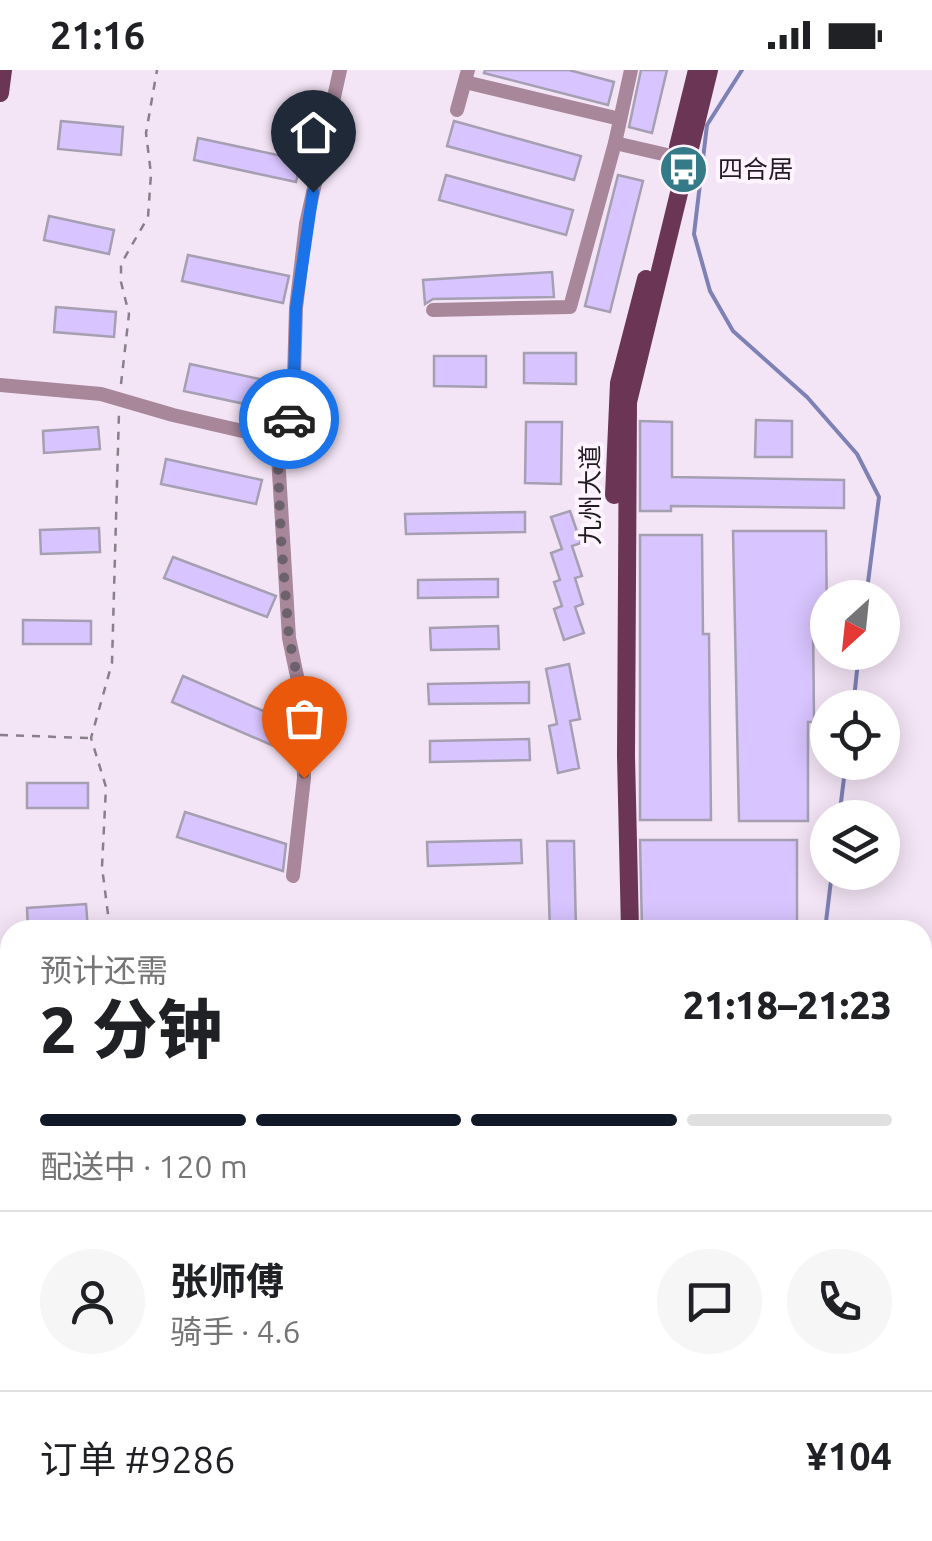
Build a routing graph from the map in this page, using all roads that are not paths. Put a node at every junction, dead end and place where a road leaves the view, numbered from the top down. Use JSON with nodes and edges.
{"nodes":[{"id":1,"x":3,"y":70,"type":"edge"},
{"id":2,"x":340,"y":70,"type":"edge"},
{"id":3,"x":630,"y":70,"type":"edge"},
{"id":4,"x":697,"y":70,"type":"edge"},
{"id":5,"x":710,"y":70,"type":"edge"},
{"id":6,"x":466,"y":76,"type":"edge"},
{"id":7,"x":0,"y":94,"type":"edge"},
{"id":8,"x":457,"y":110,"type":"dead end"},
{"id":9,"x":620,"y":119,"type":"junction"},
{"id":10,"x":615,"y":142,"type":"junction"},
{"id":11,"x":676,"y":157,"type":"junction"},
{"id":12,"x":433,"y":310,"type":"dead end"},
{"id":13,"x":0,"y":385,"type":"edge"},
{"id":14,"x":277,"y":439,"type":"junction"},
{"id":15,"x":293,"y":876,"type":"dead end"},
{"id":16,"x":621,"y":920,"type":"edge"},
{"id":17,"x":630,"y":920,"type":"edge"}],
"edges":[{"from":1,"to":7,"type":"main road"},
{"from":2,"to":14,"type":"street"},
{"from":3,"to":9,"type":"street"},
{"from":4,"to":11,"type":"main road","name":"九州大道"},
{"from":5,"to":17,"type":"main road"},
{"from":6,"to":8,"type":"street"},
{"from":6,"to":9,"type":"street"},
{"from":9,"to":10,"type":"street"},
{"from":10,"to":11,"type":"street"},
{"from":10,"to":12,"type":"street"},
{"from":11,"to":16,"type":"main road","name":"九州大道"},
{"from":13,"to":14,"type":"street"},
{"from":14,"to":15,"type":"street"}]}
